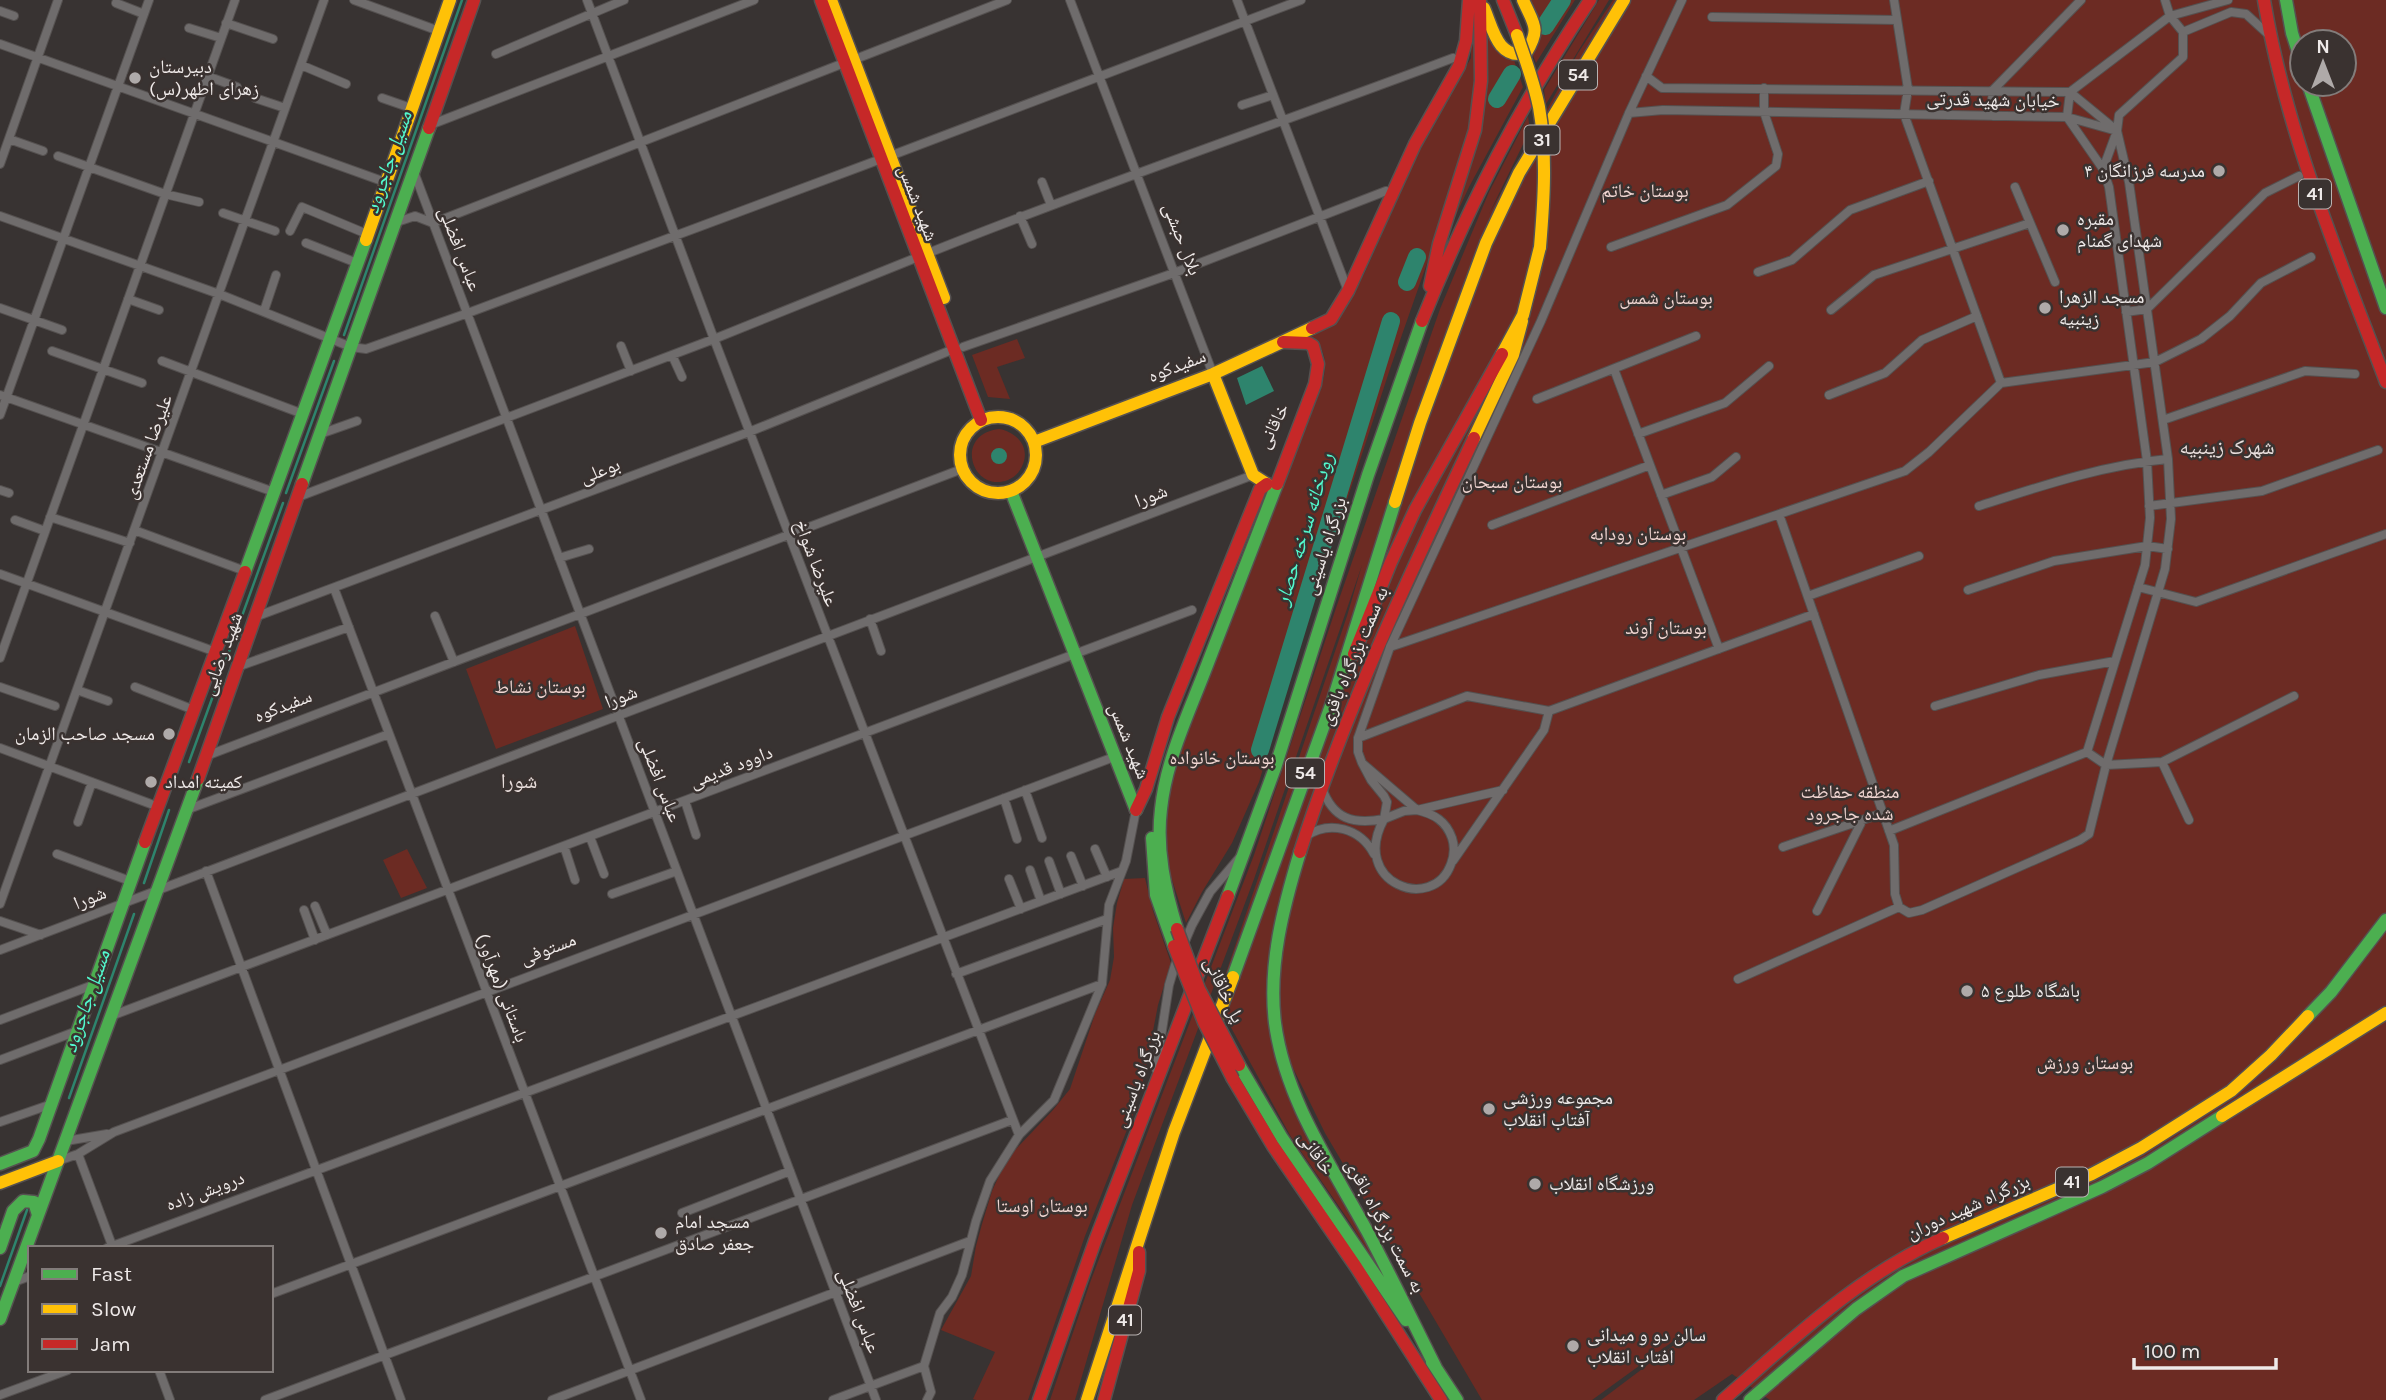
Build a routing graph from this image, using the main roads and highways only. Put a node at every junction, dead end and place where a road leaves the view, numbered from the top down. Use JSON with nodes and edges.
{"nodes":[{"id":1,"x":450,"y":0,"type":"edge"},
{"id":2,"x":474,"y":0,"type":"edge"},
{"id":3,"x":821,"y":0,"type":"edge"},
{"id":4,"x":831,"y":0,"type":"edge"},
{"id":5,"x":1469,"y":0,"type":"edge"},
{"id":6,"x":1481,"y":0,"type":"edge"},
{"id":7,"x":1503,"y":0,"type":"edge"},
{"id":8,"x":1523,"y":0,"type":"edge"},
{"id":9,"x":1590,"y":0,"type":"edge"},
{"id":10,"x":1624,"y":0,"type":"edge"},
{"id":11,"x":2264,"y":0,"type":"edge"},
{"id":12,"x":2288,"y":0,"type":"edge"},
{"id":13,"x":2292,"y":28,"type":"edge"},
{"id":14,"x":849,"y":61,"type":"junction"},
{"id":15,"x":2313,"y":98,"type":"edge"},
{"id":16,"x":2386,"y":308,"type":"edge"},
{"id":17,"x":1523,"y":315,"type":"junction"},
{"id":18,"x":1422,"y":324,"type":"junction"},
{"id":19,"x":1283,"y":342,"type":"junction"},
{"id":20,"x":1213,"y":374,"type":"junction"},
{"id":21,"x":2386,"y":382,"type":"edge"},
{"id":22,"x":1305,"y":405,"type":"junction"},
{"id":23,"x":985,"y":418,"type":"junction"},
{"id":24,"x":1034,"y":442,"type":"junction"},
{"id":25,"x":1267,"y":484,"type":"junction"},
{"id":26,"x":1011,"y":491,"type":"junction"},
{"id":27,"x":1333,"y":700,"type":"junction"},
{"id":28,"x":2386,"y":920,"type":"edge"},
{"id":29,"x":1177,"y":929,"type":"joint"},
{"id":30,"x":1174,"y":946,"type":"joint"},
{"id":31,"x":2386,"y":1013,"type":"edge"},
{"id":32,"x":1240,"y":1065,"type":"joint"},
{"id":33,"x":1233,"y":1079,"type":"joint"},
{"id":34,"x":58,"y":1161,"type":"junction"},
{"id":35,"x":0,"y":1164,"type":"edge"},
{"id":36,"x":0,"y":1183,"type":"edge"},
{"id":37,"x":38,"y":1215,"type":"junction"},
{"id":38,"x":5,"y":1221,"type":"edge"},
{"id":39,"x":1139,"y":1239,"type":"junction"},
{"id":40,"x":0,"y":1248,"type":"edge"},
{"id":41,"x":0,"y":1319,"type":"edge"},
{"id":42,"x":1436,"y":1368,"type":"junction"},
{"id":43,"x":1039,"y":1400,"type":"edge"},
{"id":44,"x":1087,"y":1400,"type":"edge"},
{"id":45,"x":1104,"y":1400,"type":"edge"},
{"id":46,"x":1441,"y":1400,"type":"edge"},
{"id":47,"x":1457,"y":1400,"type":"edge"},
{"id":48,"x":1723,"y":1400,"type":"edge"},
{"id":49,"x":1750,"y":1400,"type":"edge"}],
"edges":[{"from":1,"to":35,"type":"main road","name":"شهید رضایی"},
{"from":2,"to":34,"type":"main road","name":"شهید رضایی"},
{"from":3,"to":14,"type":"main road","name":"شهید شمس"},
{"from":4,"to":14,"type":"main road","name":"شهید شمس"},
{"from":5,"to":19,"type":"main road","name":"سفیدکوه"},
{"from":6,"to":8,"type":"main road"},
{"from":6,"to":18,"type":"main road"},
{"from":7,"to":17,"type":"main road","number":"31","bridge":true},
{"from":9,"to":18,"type":"main road","name":"بزرگراه یاسینی","number":"54"},
{"from":10,"to":27,"type":"main road","number":"54"},
{"from":11,"to":21,"type":"main road","number":"41"},
{"from":12,"to":13,"type":"main road"},
{"from":14,"to":23,"type":"main road","name":"شهید شمس"},
{"from":15,"to":16,"type":"main road","number":"41"},
{"from":17,"to":27,"type":"main road"},
{"from":17,"to":42,"type":"main road","name":"به سمت بزرگراه باقری"},
{"from":18,"to":43,"type":"main road","name":"بزرگراه یاسینی","number":"54"},
{"from":19,"to":20,"type":"main road","name":"سفیدکوه"},
{"from":19,"to":22,"type":"main road"},
{"from":20,"to":24,"type":"main road","name":"سفیدکوه"},
{"from":20,"to":25,"type":"main road","name":"بلال حبشی"},
{"from":22,"to":25,"type":"main road","name":"خاقانی"},
{"from":22,"to":29,"type":"main road","name":"خاقانی"},
{"from":23,"to":24,"type":"main road"},
{"from":23,"to":26,"type":"main road"},
{"from":24,"to":26,"type":"main road"},
{"from":25,"to":26,"type":"main road","name":"شهید شمس"},
{"from":25,"to":30,"type":"main road","name":"خاقانی"},
{"from":27,"to":39,"type":"main road","number":"54"},
{"from":28,"to":48,"type":"main road","name":"بزرگراه شهید دوران","number":"41"},
{"from":29,"to":32,"type":"main road","name":"پل خاقانی","bridge":true},
{"from":30,"to":33,"type":"main road","name":"پل خاقانی","bridge":true},
{"from":31,"to":49,"type":"main road","name":"بزرگراه شهید دوران","number":"41"},
{"from":32,"to":42,"type":"main road","name":"خاقانی"},
{"from":33,"to":46,"type":"main road","name":"خاقانی"},
{"from":34,"to":36,"type":"main road","name":"مستوفی"},
{"from":34,"to":37,"type":"main road","name":"شهید رضایی"},
{"from":37,"to":38,"type":"main road"},
{"from":37,"to":41,"type":"main road","name":"شهید رضایی"},
{"from":38,"to":40,"type":"main road"},
{"from":39,"to":44,"type":"main road","number":"54"},
{"from":39,"to":45,"type":"main road","number":"41"},
{"from":42,"to":47,"type":"main road","name":"خاقانی"}]}
